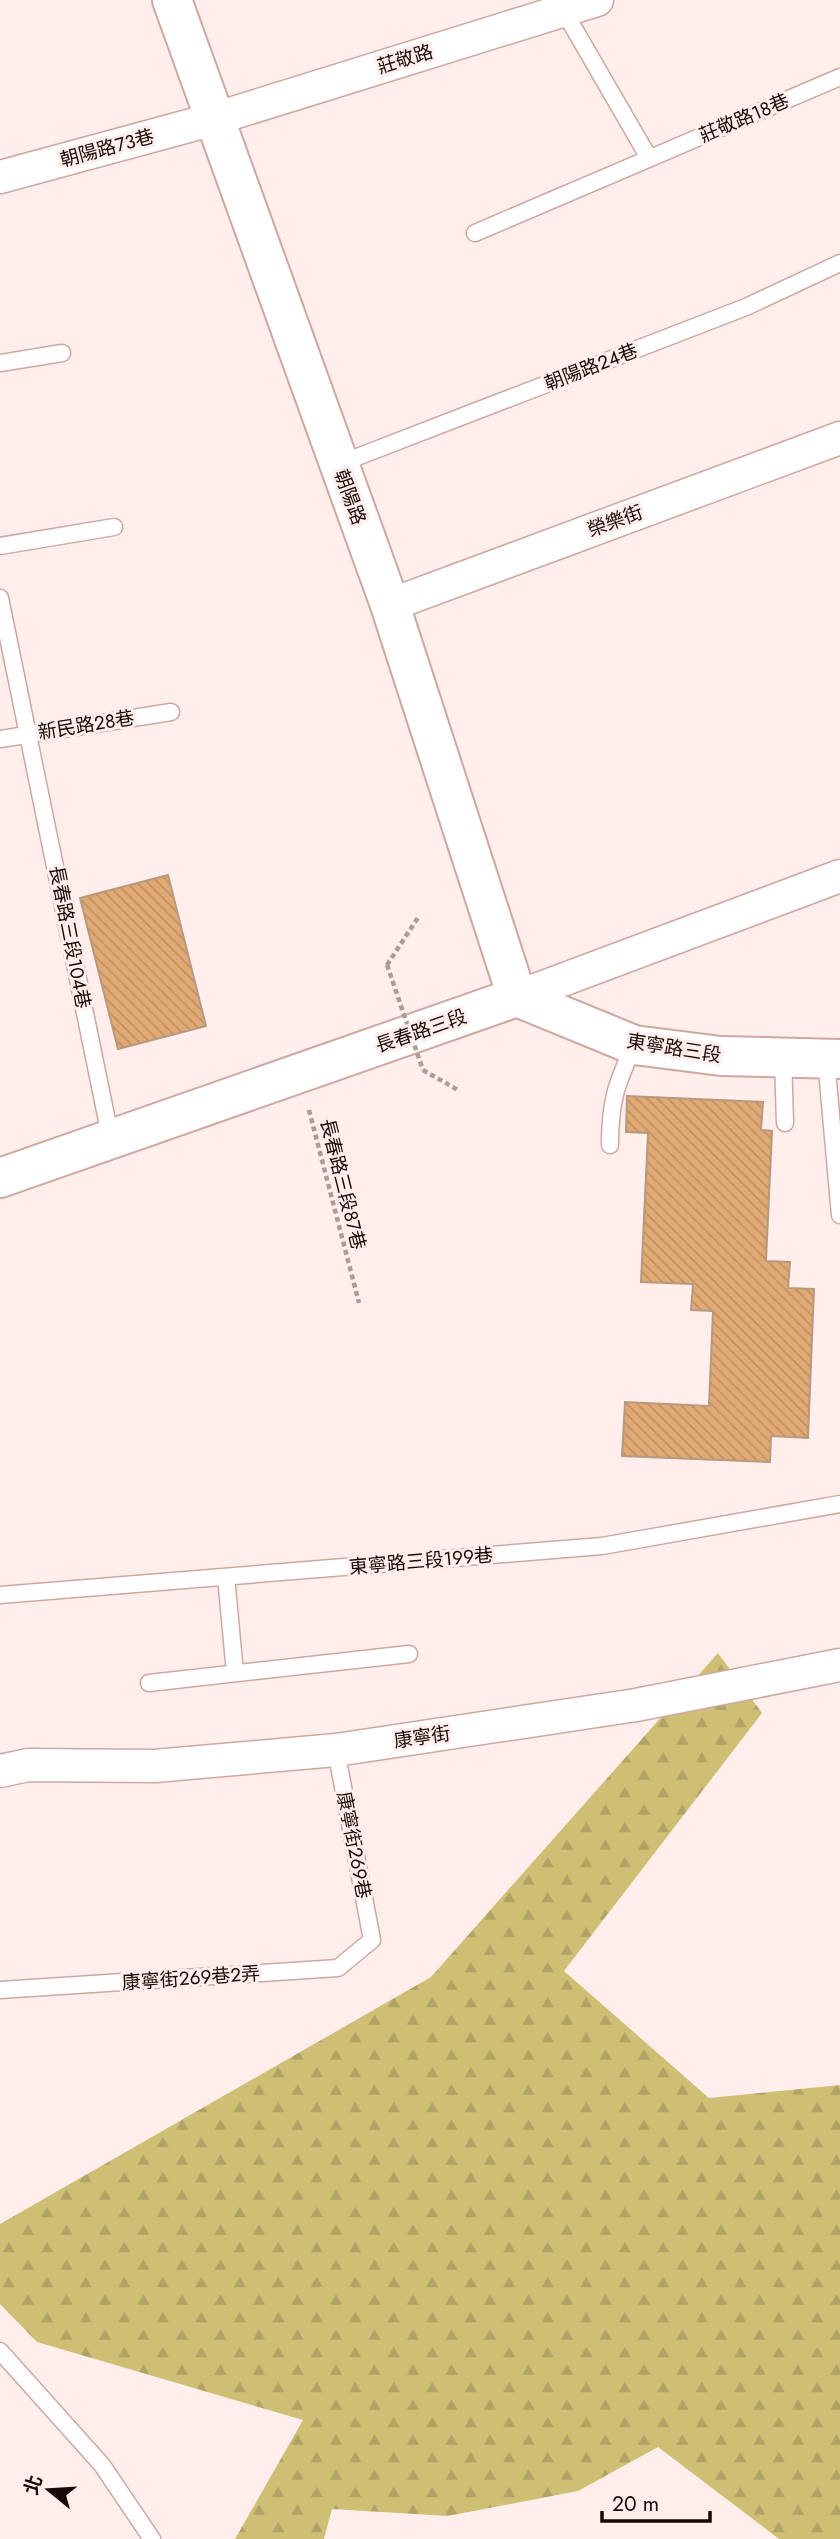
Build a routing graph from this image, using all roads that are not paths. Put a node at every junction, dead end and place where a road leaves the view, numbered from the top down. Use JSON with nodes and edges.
{"nodes":[{"id":1,"x":172,"y":0,"type":"edge"},
{"id":2,"x":597,"y":0,"type":"edge"},
{"id":3,"x":561,"y":5,"type":"edge"},
{"id":4,"x":840,"y":78,"type":"edge"},
{"id":5,"x":214,"y":119,"type":"junction"},
{"id":6,"x":649,"y":158,"type":"junction"},
{"id":7,"x":0,"y":177,"type":"edge"},
{"id":8,"x":475,"y":233,"type":"dead end"},
{"id":9,"x":840,"y":263,"type":"edge"},
{"id":10,"x":62,"y":353,"type":"dead end"},
{"id":11,"x":0,"y":363,"type":"edge"},
{"id":12,"x":840,"y":438,"type":"edge"},
{"id":13,"x":339,"y":464,"type":"junction"},
{"id":14,"x":114,"y":527,"type":"dead end"},
{"id":15,"x":0,"y":546,"type":"edge"},
{"id":16,"x":0,"y":598,"type":"edge"},
{"id":17,"x":390,"y":605,"type":"junction"},
{"id":18,"x":171,"y":712,"type":"dead end"},
{"id":19,"x":29,"y":734,"type":"junction"},
{"id":20,"x":0,"y":740,"type":"edge"},
{"id":21,"x":840,"y":876,"type":"edge"},
{"id":22,"x":517,"y":997,"type":"junction"},
{"id":23,"x":634,"y":1045,"type":"junction"},
{"id":24,"x":783,"y":1058,"type":"junction"},
{"id":25,"x":833,"y":1059,"type":"edge"},
{"id":26,"x":785,"y":1123,"type":"dead end"},
{"id":27,"x":111,"y":1140,"type":"junction"},
{"id":28,"x":610,"y":1145,"type":"dead end"},
{"id":29,"x":0,"y":1178,"type":"edge"},
{"id":30,"x":840,"y":1215,"type":"edge"},
{"id":31,"x":840,"y":1504,"type":"edge"},
{"id":32,"x":226,"y":1577,"type":"junction"},
{"id":33,"x":0,"y":1595,"type":"edge"},
{"id":34,"x":409,"y":1654,"type":"dead end"},
{"id":35,"x":840,"y":1665,"type":"edge"},
{"id":36,"x":235,"y":1673,"type":"junction"},
{"id":37,"x":149,"y":1683,"type":"dead end"},
{"id":38,"x":336,"y":1750,"type":"junction"},
{"id":39,"x":0,"y":1771,"type":"edge"},
{"id":40,"x":372,"y":1940,"type":"joint"},
{"id":41,"x":0,"y":1990,"type":"edge"},
{"id":42,"x":0,"y":2351,"type":"edge"},
{"id":43,"x":152,"y":2539,"type":"edge"}],
"edges":[{"from":1,"to":5,"type":"main road","name":"朝陽路"},
{"from":2,"to":3,"type":"street","name":"莊敬路"},
{"from":3,"to":5,"type":"street","name":"莊敬路"},
{"from":3,"to":6,"type":"lane"},
{"from":4,"to":6,"type":"lane","name":"莊敬路18巷"},
{"from":5,"to":7,"type":"street","name":"朝陽路73巷"},
{"from":5,"to":13,"type":"main road","name":"朝陽路"},
{"from":6,"to":8,"type":"lane","name":"莊敬路18巷"},
{"from":9,"to":13,"type":"lane","name":"朝陽路24巷"},
{"from":10,"to":11,"type":"lane"},
{"from":12,"to":17,"type":"street","name":"榮樂街"},
{"from":13,"to":17,"type":"main road","name":"朝陽路"},
{"from":14,"to":15,"type":"lane"},
{"from":16,"to":19,"type":"lane","name":"長春路三段104巷"},
{"from":17,"to":22,"type":"main road","name":"朝陽路"},
{"from":18,"to":19,"type":"lane","name":"新民路28巷"},
{"from":19,"to":20,"type":"lane","name":"新民路28巷"},
{"from":19,"to":27,"type":"lane","name":"長春路三段104巷"},
{"from":21,"to":22,"type":"street","name":"長春路三段"},
{"from":22,"to":23,"type":"main road","name":"東寧路三段"},
{"from":22,"to":27,"type":"main road","name":"長春路三段"},
{"from":23,"to":24,"type":"main road","name":"東寧路三段"},
{"from":23,"to":28,"type":"lane"},
{"from":24,"to":25,"type":"main road","name":"東寧路三段"},
{"from":24,"to":26,"type":"lane"},
{"from":25,"to":30,"type":"lane"},
{"from":27,"to":29,"type":"main road","name":"長春路三段"},
{"from":31,"to":32,"type":"lane","name":"東寧路三段199巷"},
{"from":32,"to":33,"type":"lane","name":"東寧路三段199巷"},
{"from":32,"to":36,"type":"lane"},
{"from":34,"to":36,"type":"lane"},
{"from":35,"to":38,"type":"street","name":"康寧街"},
{"from":36,"to":37,"type":"lane"},
{"from":38,"to":39,"type":"street","name":"康寧街"},
{"from":38,"to":40,"type":"lane","name":"康寧街269巷"},
{"from":40,"to":41,"type":"lane","name":"康寧街269巷2弄"},
{"from":42,"to":43,"type":"lane"}]}
